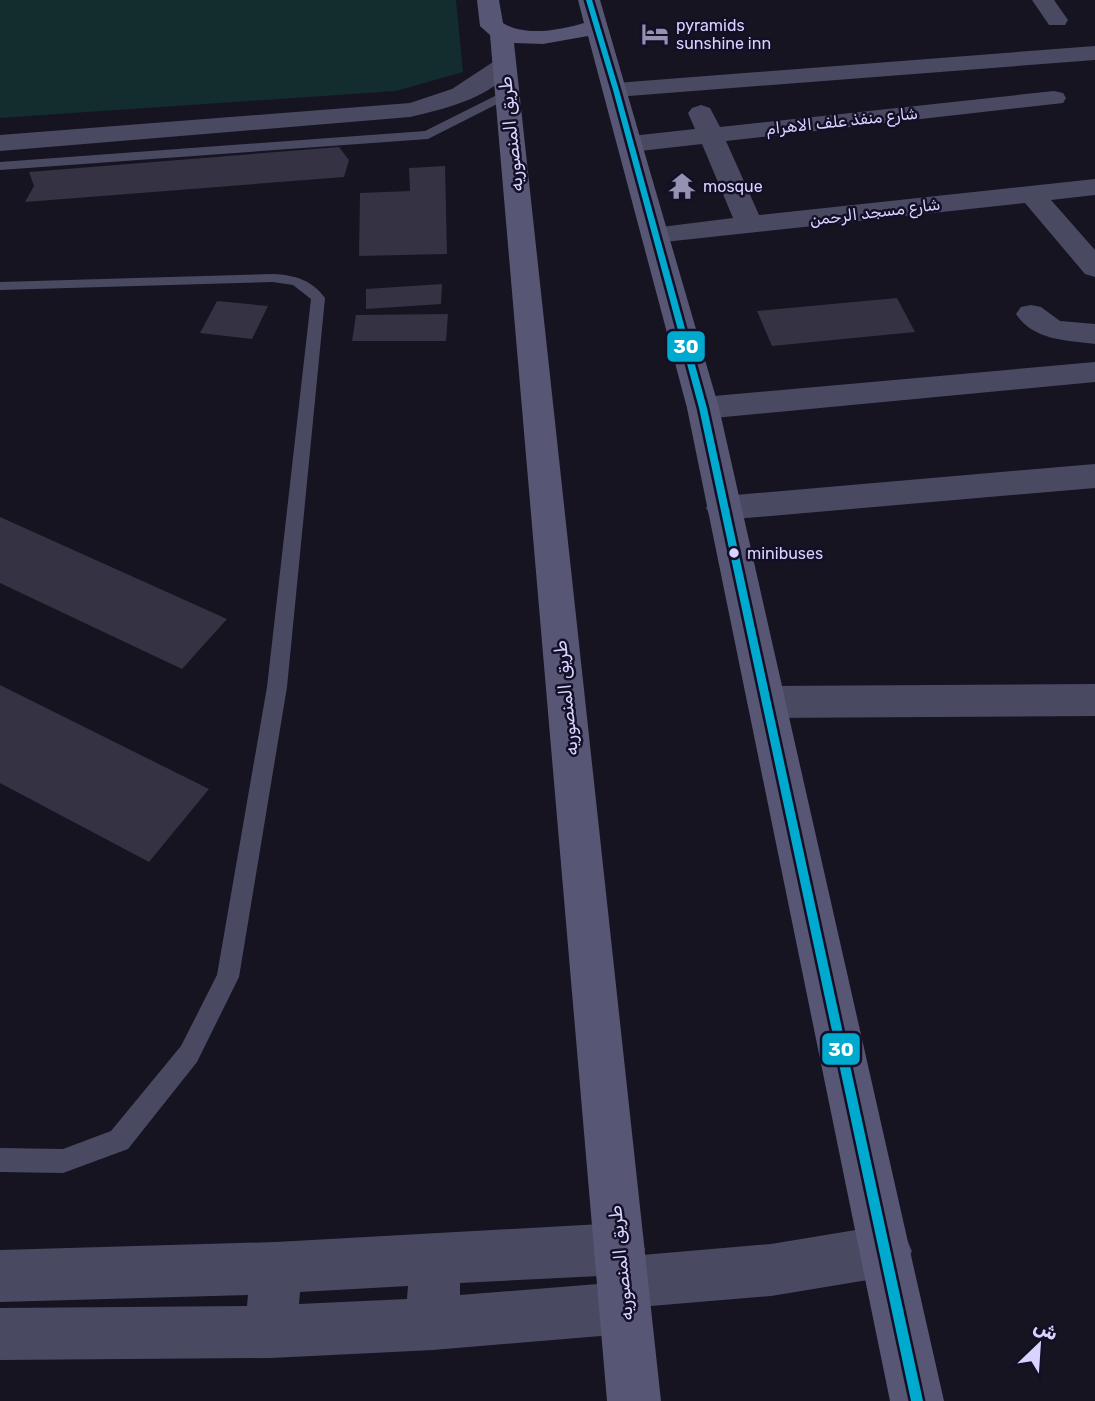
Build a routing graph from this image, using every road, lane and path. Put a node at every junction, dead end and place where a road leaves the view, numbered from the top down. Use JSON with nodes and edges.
{"nodes":[{"id":1,"x":1043,"y":0,"type":"edge"},
{"id":2,"x":593,"y":13,"type":"edge"},
{"id":3,"x":1057,"y":20,"type":"dead end"},
{"id":4,"x":500,"y":48,"type":"edge"},
{"id":5,"x":1095,"y":53,"type":"edge"},
{"id":6,"x":690,"y":85,"type":"junction"},
{"id":7,"x":616,"y":90,"type":"junction"},
{"id":8,"x":1054,"y":98,"type":"dead end"},
{"id":9,"x":710,"y":135,"type":"junction"},
{"id":10,"x":0,"y":144,"type":"edge"},
{"id":11,"x":631,"y":144,"type":"junction"},
{"id":12,"x":0,"y":166,"type":"edge"},
{"id":13,"x":1095,"y":187,"type":"edge"},
{"id":14,"x":1032,"y":194,"type":"junction"},
{"id":15,"x":750,"y":226,"type":"junction"},
{"id":16,"x":655,"y":235,"type":"junction"},
{"id":17,"x":1095,"y":268,"type":"edge"},
{"id":18,"x":0,"y":286,"type":"edge"},
{"id":19,"x":1031,"y":314,"type":"dead end"},
{"id":20,"x":1095,"y":334,"type":"edge"},
{"id":21,"x":1095,"y":372,"type":"edge"},
{"id":22,"x":703,"y":408,"type":"junction"},
{"id":23,"x":1095,"y":476,"type":"edge"},
{"id":24,"x":723,"y":508,"type":"junction"},
{"id":25,"x":1095,"y":700,"type":"edge"},
{"id":26,"x":766,"y":702,"type":"junction"},
{"id":27,"x":0,"y":1160,"type":"edge"},
{"id":28,"x":886,"y":1251,"type":"junction"},
{"id":29,"x":434,"y":1261,"type":"junction"},
{"id":30,"x":276,"y":1268,"type":"junction"},
{"id":31,"x":0,"y":1276,"type":"edge"},
{"id":32,"x":622,"y":1280,"type":"junction"},
{"id":33,"x":433,"y":1324,"type":"junction"},
{"id":34,"x":271,"y":1332,"type":"junction"},
{"id":35,"x":0,"y":1334,"type":"edge"},
{"id":36,"x":635,"y":1401,"type":"edge"},
{"id":37,"x":917,"y":1401,"type":"edge"}],
"edges":[{"from":1,"to":3,"type":"street"},
{"from":2,"to":4,"type":"main road"},
{"from":2,"to":7,"type":"main road"},
{"from":4,"to":10,"type":"street"},
{"from":4,"to":12,"type":"lane"},
{"from":4,"to":32,"type":"main road","name":"طريق المنصوريه"},
{"from":5,"to":6,"type":"street"},
{"from":6,"to":7,"type":"street"},
{"from":6,"to":9,"type":"street"},
{"from":7,"to":11,"type":"main road"},
{"from":8,"to":9,"type":"street","name":"شارع منفذ علف الاهرام"},
{"from":9,"to":11,"type":"street","name":"شارع منفذ علف الاهرام"},
{"from":9,"to":15,"type":"street"},
{"from":11,"to":16,"type":"main road"},
{"from":13,"to":14,"type":"street","name":"شارع مسجد الرحمن"},
{"from":14,"to":15,"type":"street","name":"شارع مسجد الرحمن"},
{"from":14,"to":17,"type":"street"},
{"from":15,"to":16,"type":"street","name":"شارع مسجد الرحمن"},
{"from":16,"to":22,"type":"main road"},
{"from":18,"to":27,"type":"lane"},
{"from":19,"to":20,"type":"street"},
{"from":21,"to":22,"type":"street"},
{"from":22,"to":24,"type":"main road"},
{"from":23,"to":24,"type":"street"},
{"from":24,"to":26,"type":"main road"},
{"from":25,"to":26,"type":"street"},
{"from":26,"to":28,"type":"main road"},
{"from":28,"to":32,"type":"street"},
{"from":28,"to":37,"type":"main road"},
{"from":29,"to":30,"type":"street"},
{"from":29,"to":32,"type":"street"},
{"from":29,"to":33,"type":"street"},
{"from":30,"to":31,"type":"street"},
{"from":30,"to":34,"type":"street"},
{"from":32,"to":33,"type":"street"},
{"from":32,"to":36,"type":"main road","name":"طريق المنصوريه"},
{"from":33,"to":34,"type":"street"},
{"from":34,"to":35,"type":"street"}]}
